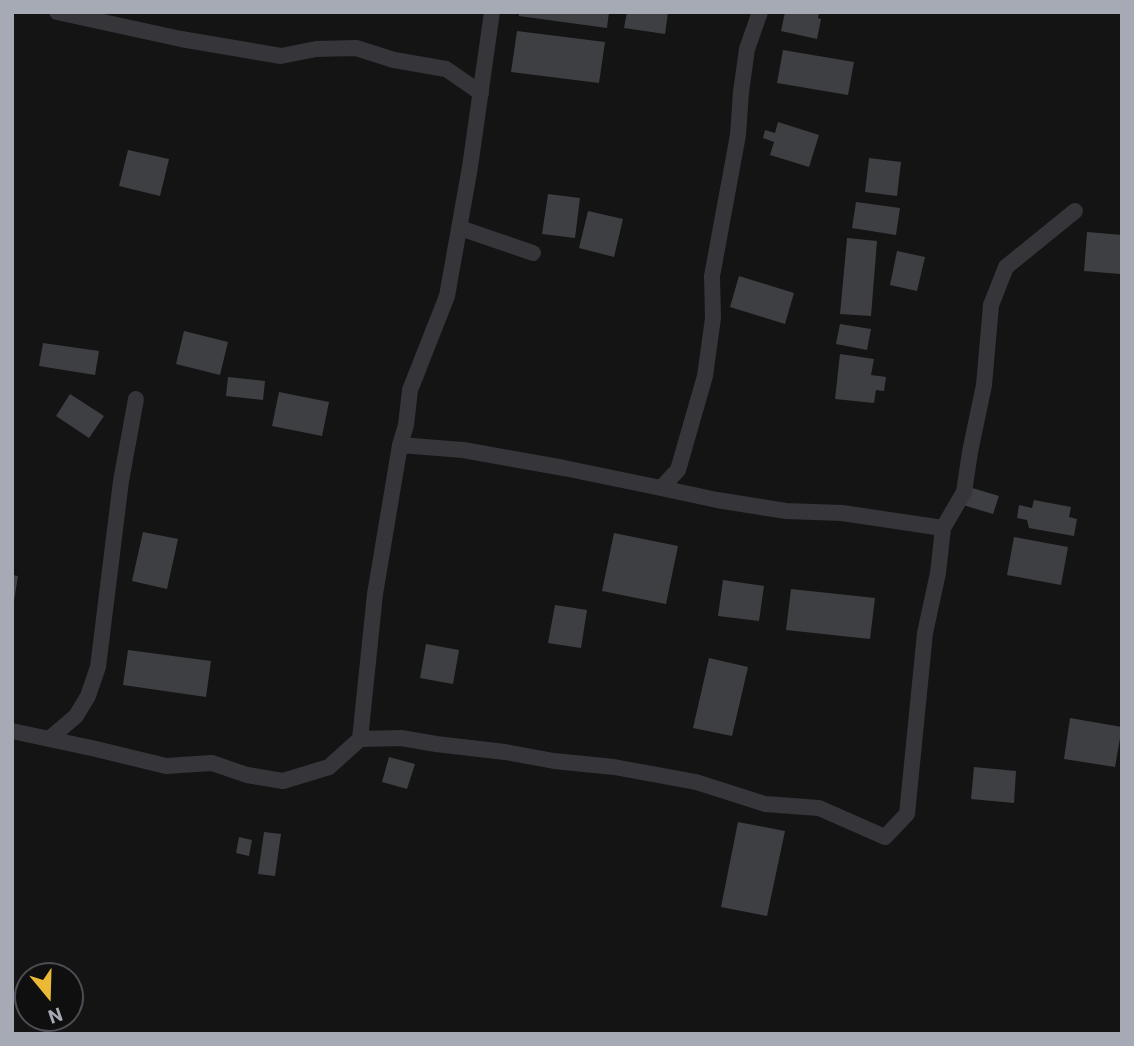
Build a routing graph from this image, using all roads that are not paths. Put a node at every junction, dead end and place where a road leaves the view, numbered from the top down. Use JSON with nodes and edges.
{"nodes":[{"id":1,"x":57,"y":12,"type":"edge"},
{"id":2,"x":492,"y":12,"type":"edge"},
{"id":3,"x":760,"y":12,"type":"edge"},
{"id":4,"x":481,"y":93,"type":"junction"},
{"id":5,"x":1074,"y":211,"type":"dead end"},
{"id":6,"x":460,"y":228,"type":"junction"},
{"id":7,"x":533,"y":253,"type":"dead end"},
{"id":8,"x":136,"y":398,"type":"dead end"},
{"id":9,"x":400,"y":445,"type":"junction"},
{"id":10,"x":661,"y":488,"type":"junction"},
{"id":11,"x":943,"y":528,"type":"junction"},
{"id":12,"x":12,"y":732,"type":"edge"},
{"id":13,"x":360,"y":739,"type":"junction"},
{"id":14,"x":49,"y":740,"type":"junction"}],
"edges":[{"from":1,"to":4,"type":"street"},
{"from":2,"to":4,"type":"street"},
{"from":3,"to":10,"type":"street"},
{"from":4,"to":6,"type":"street"},
{"from":5,"to":11,"type":"street"},
{"from":6,"to":7,"type":"street"},
{"from":6,"to":9,"type":"street"},
{"from":8,"to":14,"type":"street"},
{"from":9,"to":10,"type":"street"},
{"from":9,"to":13,"type":"street"},
{"from":10,"to":11,"type":"street"},
{"from":11,"to":13,"type":"street"},
{"from":12,"to":14,"type":"street"},
{"from":13,"to":14,"type":"street"}]}
